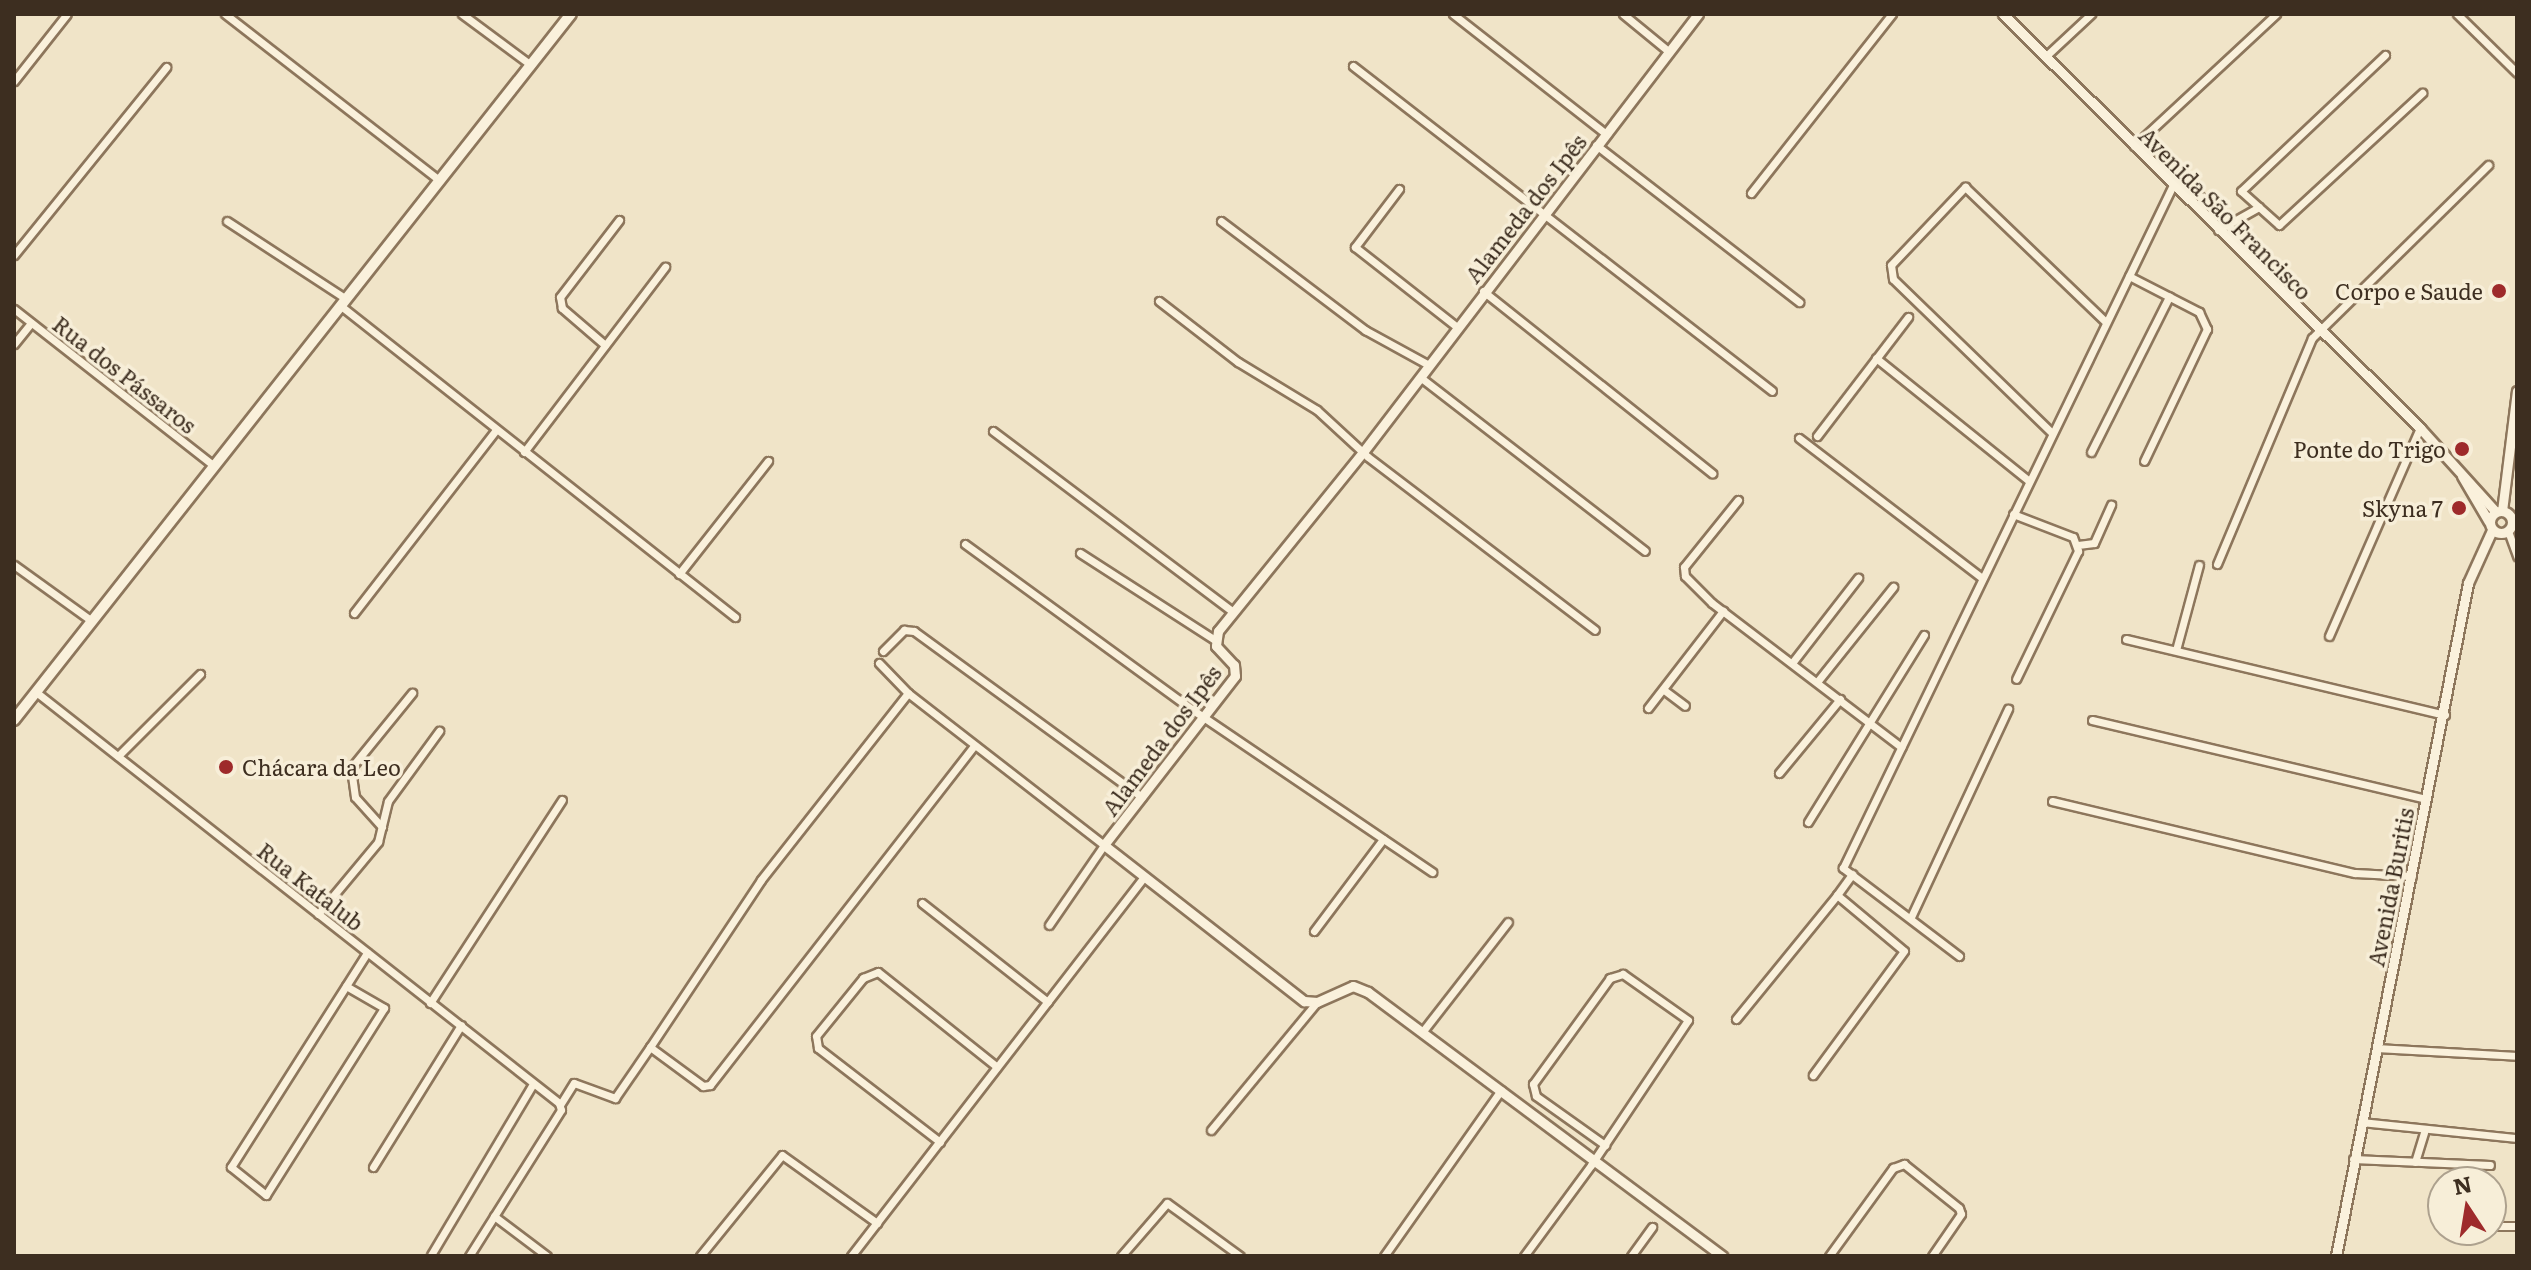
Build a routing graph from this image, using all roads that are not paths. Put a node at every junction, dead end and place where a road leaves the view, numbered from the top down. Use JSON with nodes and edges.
{"nodes":[{"id":1,"x":67,"y":14,"type":"edge"},
{"id":2,"x":225,"y":14,"type":"edge"},
{"id":3,"x":462,"y":14,"type":"edge"},
{"id":4,"x":571,"y":14,"type":"edge"},
{"id":5,"x":1453,"y":14,"type":"edge"},
{"id":6,"x":1623,"y":14,"type":"edge"},
{"id":7,"x":1698,"y":14,"type":"edge"},
{"id":8,"x":1892,"y":14,"type":"edge"},
{"id":9,"x":2003,"y":14,"type":"edge"},
{"id":10,"x":2091,"y":14,"type":"edge"},
{"id":11,"x":2276,"y":14,"type":"edge"},
{"id":12,"x":2457,"y":14,"type":"edge"},
{"id":13,"x":1668,"y":51,"type":"junction"},
{"id":14,"x":2385,"y":55,"type":"dead end"},
{"id":15,"x":2046,"y":56,"type":"junction"},
{"id":16,"x":531,"y":65,"type":"junction"},
{"id":17,"x":1353,"y":66,"type":"dead end"},
{"id":18,"x":166,"y":67,"type":"dead end"},
{"id":19,"x":2517,"y":73,"type":"edge"},
{"id":20,"x":14,"y":81,"type":"edge"},
{"id":21,"x":2422,"y":93,"type":"dead end"},
{"id":22,"x":1605,"y":133,"type":"junction"},
{"id":23,"x":1596,"y":145,"type":"junction"},
{"id":24,"x":2133,"y":147,"type":"junction"},
{"id":25,"x":2488,"y":165,"type":"dead end"},
{"id":26,"x":439,"y":180,"type":"junction"},
{"id":27,"x":2187,"y":183,"type":"dead end"},
{"id":28,"x":2173,"y":185,"type":"junction"},
{"id":29,"x":1399,"y":189,"type":"dead end"},
{"id":30,"x":1751,"y":193,"type":"dead end"},
{"id":31,"x":2259,"y":207,"type":"junction"},
{"id":32,"x":1543,"y":214,"type":"junction"},
{"id":33,"x":619,"y":220,"type":"dead end"},
{"id":34,"x":227,"y":221,"type":"dead end"},
{"id":35,"x":1221,"y":221,"type":"dead end"},
{"id":36,"x":2231,"y":223,"type":"junction"},
{"id":37,"x":2218,"y":230,"type":"junction"},
{"id":38,"x":14,"y":255,"type":"edge"},
{"id":39,"x":665,"y":267,"type":"dead end"},
{"id":40,"x":2129,"y":276,"type":"junction"},
{"id":41,"x":2278,"y":277,"type":"dead end"},
{"id":42,"x":1483,"y":291,"type":"junction"},
{"id":43,"x":2169,"y":297,"type":"junction"},
{"id":44,"x":1159,"y":301,"type":"dead end"},
{"id":45,"x":1799,"y":302,"type":"dead end"},
{"id":46,"x":343,"y":303,"type":"junction"},
{"id":47,"x":14,"y":309,"type":"edge"},
{"id":48,"x":1908,"y":317,"type":"dead end"},
{"id":49,"x":2106,"y":322,"type":"junction"},
{"id":50,"x":31,"y":323,"type":"junction"},
{"id":51,"x":1457,"y":327,"type":"junction"},
{"id":52,"x":2319,"y":329,"type":"junction"},
{"id":53,"x":14,"y":344,"type":"edge"},
{"id":54,"x":605,"y":345,"type":"junction"},
{"id":55,"x":1876,"y":358,"type":"junction"},
{"id":56,"x":1429,"y":365,"type":"junction"},
{"id":57,"x":1420,"y":377,"type":"junction"},
{"id":58,"x":1772,"y":391,"type":"dead end"},
{"id":59,"x":2517,"y":392,"type":"edge"},
{"id":60,"x":2420,"y":428,"type":"junction"},
{"id":61,"x":495,"y":431,"type":"junction"},
{"id":62,"x":993,"y":431,"type":"dead end"},
{"id":63,"x":2052,"y":433,"type":"junction"},
{"id":64,"x":1817,"y":436,"type":"dead end"},
{"id":65,"x":1799,"y":438,"type":"dead end"},
{"id":66,"x":524,"y":452,"type":"junction"},
{"id":67,"x":1363,"y":452,"type":"junction"},
{"id":68,"x":2091,"y":452,"type":"dead end"},
{"id":69,"x":768,"y":461,"type":"dead end"},
{"id":70,"x":2144,"y":461,"type":"dead end"},
{"id":71,"x":214,"y":466,"type":"junction"},
{"id":72,"x":2459,"y":470,"type":"junction"},
{"id":73,"x":1712,"y":473,"type":"dead end"},
{"id":74,"x":2029,"y":481,"type":"junction"},
{"id":75,"x":1738,"y":500,"type":"dead end"},
{"id":76,"x":2111,"y":505,"type":"dead end"},
{"id":77,"x":2499,"y":512,"type":"junction"},
{"id":78,"x":2013,"y":514,"type":"junction"},
{"id":79,"x":2491,"y":526,"type":"junction"},
{"id":80,"x":2513,"y":526,"type":"edge"},
{"id":81,"x":965,"y":544,"type":"dead end"},
{"id":82,"x":2078,"y":545,"type":"junction"},
{"id":83,"x":1645,"y":551,"type":"dead end"},
{"id":84,"x":1080,"y":553,"type":"dead end"},
{"id":85,"x":2517,"y":556,"type":"edge"},
{"id":86,"x":2217,"y":564,"type":"dead end"},
{"id":87,"x":14,"y":565,"type":"edge"},
{"id":88,"x":2199,"y":565,"type":"dead end"},
{"id":89,"x":679,"y":574,"type":"junction"},
{"id":90,"x":1858,"y":578,"type":"dead end"},
{"id":91,"x":1982,"y":578,"type":"junction"},
{"id":92,"x":1893,"y":587,"type":"dead end"},
{"id":93,"x":1723,"y":611,"type":"junction"},
{"id":94,"x":1233,"y":612,"type":"junction"},
{"id":95,"x":354,"y":613,"type":"dead end"},
{"id":96,"x":735,"y":617,"type":"dead end"},
{"id":97,"x":92,"y":621,"type":"junction"},
{"id":98,"x":1595,"y":630,"type":"dead end"},
{"id":99,"x":1924,"y":635,"type":"dead end"},
{"id":100,"x":2329,"y":636,"type":"dead end"},
{"id":101,"x":2126,"y":639,"type":"dead end"},
{"id":102,"x":1215,"y":640,"type":"junction"},
{"id":103,"x":2176,"y":650,"type":"junction"},
{"id":104,"x":883,"y":651,"type":"dead end"},
{"id":105,"x":879,"y":663,"type":"dead end"},
{"id":106,"x":1792,"y":663,"type":"junction"},
{"id":107,"x":200,"y":674,"type":"dead end"},
{"id":108,"x":2016,"y":679,"type":"dead end"},
{"id":109,"x":1817,"y":682,"type":"junction"},
{"id":110,"x":1664,"y":690,"type":"junction"},
{"id":111,"x":36,"y":692,"type":"junction"},
{"id":112,"x":412,"y":693,"type":"dead end"},
{"id":113,"x":908,"y":693,"type":"junction"},
{"id":114,"x":1840,"y":699,"type":"junction"},
{"id":115,"x":1685,"y":706,"type":"dead end"},
{"id":116,"x":1648,"y":708,"type":"dead end"},
{"id":117,"x":2008,"y":709,"type":"dead end"},
{"id":118,"x":2445,"y":715,"type":"junction"},
{"id":119,"x":1203,"y":717,"type":"junction"},
{"id":120,"x":14,"y":720,"type":"edge"},
{"id":121,"x":2092,"y":720,"type":"dead end"},
{"id":122,"x":1869,"y":723,"type":"junction"},
{"id":123,"x":439,"y":731,"type":"dead end"},
{"id":124,"x":974,"y":746,"type":"junction"},
{"id":125,"x":1901,"y":747,"type":"junction"},
{"id":126,"x":118,"y":756,"type":"junction"},
{"id":127,"x":1779,"y":773,"type":"dead end"},
{"id":128,"x":1142,"y":797,"type":"junction"},
{"id":129,"x":2426,"y":799,"type":"junction"},
{"id":130,"x":562,"y":800,"type":"dead end"},
{"id":131,"x":2052,"y":801,"type":"dead end"},
{"id":132,"x":1808,"y":822,"type":"dead end"},
{"id":133,"x":382,"y":827,"type":"junction"},
{"id":134,"x":1383,"y":839,"type":"junction"},
{"id":135,"x":1104,"y":845,"type":"junction"},
{"id":136,"x":1432,"y":872,"type":"dead end"},
{"id":137,"x":1852,"y":874,"type":"junction"},
{"id":138,"x":2412,"y":876,"type":"junction"},
{"id":139,"x":1144,"y":877,"type":"junction"},
{"id":140,"x":1837,"y":895,"type":"junction"},
{"id":141,"x":922,"y":903,"type":"dead end"},
{"id":142,"x":318,"y":914,"type":"junction"},
{"id":143,"x":1911,"y":917,"type":"junction"},
{"id":144,"x":1508,"y":922,"type":"dead end"},
{"id":145,"x":1049,"y":925,"type":"dead end"},
{"id":146,"x":1314,"y":931,"type":"dead end"},
{"id":147,"x":367,"y":953,"type":"junction"},
{"id":148,"x":1959,"y":956,"type":"dead end"},
{"id":149,"x":346,"y":986,"type":"junction"},
{"id":150,"x":1048,"y":1002,"type":"junction"},
{"id":151,"x":1317,"y":1002,"type":"junction"},
{"id":152,"x":430,"y":1003,"type":"junction"},
{"id":153,"x":1736,"y":1019,"type":"dead end"},
{"id":154,"x":461,"y":1025,"type":"junction"},
{"id":155,"x":1423,"y":1031,"type":"junction"},
{"id":156,"x":650,"y":1047,"type":"junction"},
{"id":157,"x":2376,"y":1048,"type":"junction"},
{"id":158,"x":2517,"y":1056,"type":"edge"},
{"id":159,"x":997,"y":1067,"type":"junction"},
{"id":160,"x":1813,"y":1075,"type":"dead end"},
{"id":161,"x":533,"y":1084,"type":"junction"},
{"id":162,"x":1501,"y":1090,"type":"junction"},
{"id":163,"x":561,"y":1108,"type":"junction"},
{"id":164,"x":2361,"y":1122,"type":"junction"},
{"id":165,"x":1211,"y":1130,"type":"dead end"},
{"id":166,"x":2424,"y":1132,"type":"junction"},
{"id":167,"x":2517,"y":1138,"type":"edge"},
{"id":168,"x":940,"y":1142,"type":"junction"},
{"id":169,"x":1605,"y":1145,"type":"junction"},
{"id":170,"x":2353,"y":1159,"type":"junction"},
{"id":171,"x":1594,"y":1161,"type":"junction"},
{"id":172,"x":2415,"y":1162,"type":"junction"},
{"id":173,"x":2490,"y":1165,"type":"dead end"},
{"id":174,"x":373,"y":1167,"type":"dead end"},
{"id":175,"x":494,"y":1216,"type":"junction"},
{"id":176,"x":877,"y":1223,"type":"junction"},
{"id":177,"x":1652,"y":1227,"type":"dead end"},
{"id":178,"x":431,"y":1255,"type":"edge"},
{"id":179,"x":469,"y":1256,"type":"edge"},
{"id":180,"x":547,"y":1256,"type":"edge"},
{"id":181,"x":700,"y":1256,"type":"edge"},
{"id":182,"x":851,"y":1256,"type":"edge"},
{"id":183,"x":1121,"y":1256,"type":"edge"},
{"id":184,"x":1240,"y":1256,"type":"edge"},
{"id":185,"x":1384,"y":1256,"type":"edge"},
{"id":186,"x":1524,"y":1256,"type":"edge"},
{"id":187,"x":1631,"y":1256,"type":"edge"},
{"id":188,"x":1722,"y":1256,"type":"edge"},
{"id":189,"x":1829,"y":1256,"type":"edge"},
{"id":190,"x":1932,"y":1256,"type":"edge"},
{"id":191,"x":2336,"y":1256,"type":"edge"}],
"edges":[{"from":1,"to":20,"type":"street"},
{"from":2,"to":26,"type":"street"},
{"from":3,"to":16,"type":"street"},
{"from":4,"to":16,"type":"main road"},
{"from":5,"to":22,"type":"street"},
{"from":6,"to":13,"type":"street"},
{"from":7,"to":13,"type":"street","name":"Alameda dos Ipês"},
{"from":8,"to":30,"type":"street"},
{"from":9,"to":15,"type":"street","name":"Avenida São Francisco"},
{"from":10,"to":15,"type":"street"},
{"from":11,"to":24,"type":"street"},
{"from":12,"to":19,"type":"street"},
{"from":13,"to":22,"type":"street","name":"Alameda dos Ipês"},
{"from":14,"to":31,"type":"street"},
{"from":15,"to":24,"type":"street","name":"Avenida São Francisco"},
{"from":16,"to":26,"type":"main road"},
{"from":17,"to":32,"type":"street"},
{"from":18,"to":38,"type":"street"},
{"from":21,"to":31,"type":"street"},
{"from":22,"to":23,"type":"street","name":"Alameda dos Ipês"},
{"from":23,"to":32,"type":"street","name":"Alameda dos Ipês"},
{"from":23,"to":45,"type":"street"},
{"from":24,"to":28,"type":"street","name":"Avenida São Francisco"},
{"from":25,"to":52,"type":"street"},
{"from":26,"to":46,"type":"main road"},
{"from":27,"to":36,"type":"street"},
{"from":28,"to":37,"type":"street","name":"Avenida São Francisco"},
{"from":28,"to":40,"type":"street"},
{"from":29,"to":51,"type":"street"},
{"from":31,"to":36,"type":"street"},
{"from":32,"to":42,"type":"street","name":"Alameda dos Ipês"},
{"from":32,"to":58,"type":"street"},
{"from":33,"to":54,"type":"street"},
{"from":34,"to":46,"type":"street"},
{"from":35,"to":56,"type":"street"},
{"from":36,"to":37,"type":"street"},
{"from":36,"to":41,"type":"street"},
{"from":37,"to":52,"type":"street","name":"Avenida São Francisco"},
{"from":39,"to":54,"type":"street"},
{"from":40,"to":43,"type":"street"},
{"from":40,"to":49,"type":"street"},
{"from":42,"to":51,"type":"street","name":"Alameda dos Ipês"},
{"from":42,"to":73,"type":"street"},
{"from":43,"to":68,"type":"street"},
{"from":43,"to":70,"type":"street"},
{"from":44,"to":67,"type":"street"},
{"from":46,"to":61,"type":"street"},
{"from":46,"to":71,"type":"main road"},
{"from":47,"to":50,"type":"street","name":"Rua dos Pássaros"},
{"from":48,"to":55,"type":"street"},
{"from":49,"to":63,"type":"street"},
{"from":49,"to":63,"type":"street"},
{"from":50,"to":53,"type":"street"},
{"from":50,"to":71,"type":"street","name":"Rua dos Pássaros"},
{"from":51,"to":56,"type":"street","name":"Alameda dos Ipês"},
{"from":52,"to":60,"type":"street","name":"Avenida São Francisco"},
{"from":52,"to":86,"type":"street"},
{"from":54,"to":66,"type":"street"},
{"from":55,"to":64,"type":"street"},
{"from":55,"to":74,"type":"street"},
{"from":56,"to":57,"type":"street","name":"Alameda dos Ipês"},
{"from":57,"to":67,"type":"street","name":"Alameda dos Ipês"},
{"from":57,"to":83,"type":"street"},
{"from":59,"to":77,"type":"street"},
{"from":60,"to":72,"type":"street","name":"Avenida São Francisco"},
{"from":60,"to":100,"type":"street"},
{"from":61,"to":66,"type":"street"},
{"from":61,"to":95,"type":"street"},
{"from":62,"to":94,"type":"street"},
{"from":63,"to":74,"type":"street"},
{"from":65,"to":91,"type":"street"},
{"from":66,"to":89,"type":"street"},
{"from":67,"to":94,"type":"street","name":"Alameda dos Ipês"},
{"from":67,"to":98,"type":"street"},
{"from":69,"to":89,"type":"street"},
{"from":71,"to":97,"type":"main road"},
{"from":72,"to":77,"type":"street","name":"Avenida São Francisco"},
{"from":72,"to":79,"type":"street","name":"Avenida São Francisco"},
{"from":74,"to":78,"type":"street"},
{"from":75,"to":93,"type":"street"},
{"from":76,"to":82,"type":"street"},
{"from":77,"to":79,"type":"street","name":"Avenida Buritis"},
{"from":77,"to":80,"type":"street","name":"Avenida São Francisco"},
{"from":78,"to":82,"type":"street"},
{"from":78,"to":91,"type":"street"},
{"from":79,"to":80,"type":"street"},
{"from":79,"to":118,"type":"street","name":"Avenida Buritis"},
{"from":80,"to":85,"type":"street"},
{"from":81,"to":119,"type":"street"},
{"from":82,"to":108,"type":"street"},
{"from":84,"to":102,"type":"street"},
{"from":87,"to":97,"type":"street"},
{"from":88,"to":103,"type":"street"},
{"from":89,"to":96,"type":"street"},
{"from":90,"to":106,"type":"street"},
{"from":91,"to":125,"type":"street"},
{"from":92,"to":109,"type":"street"},
{"from":93,"to":106,"type":"street"},
{"from":93,"to":110,"type":"street"},
{"from":94,"to":102,"type":"street","name":"Alameda dos Ipês"},
{"from":97,"to":111,"type":"main road"},
{"from":99,"to":122,"type":"street"},
{"from":101,"to":103,"type":"street"},
{"from":102,"to":119,"type":"street","name":"Alameda dos Ipês"},
{"from":103,"to":118,"type":"street"},
{"from":104,"to":128,"type":"street"},
{"from":105,"to":113,"type":"street"},
{"from":106,"to":109,"type":"street"},
{"from":107,"to":126,"type":"street"},
{"from":109,"to":114,"type":"street"},
{"from":110,"to":115,"type":"street"},
{"from":110,"to":116,"type":"street"},
{"from":111,"to":120,"type":"main road"},
{"from":111,"to":126,"type":"street","name":"Rua Katalub"},
{"from":112,"to":133,"type":"street"},
{"from":113,"to":124,"type":"street"},
{"from":113,"to":156,"type":"street"},
{"from":114,"to":122,"type":"street"},
{"from":114,"to":127,"type":"street"},
{"from":117,"to":143,"type":"street"},
{"from":118,"to":129,"type":"street","name":"Avenida Buritis"},
{"from":119,"to":128,"type":"street","name":"Alameda dos Ipês"},
{"from":119,"to":134,"type":"street"},
{"from":121,"to":129,"type":"street"},
{"from":122,"to":125,"type":"street"},
{"from":122,"to":132,"type":"street"},
{"from":123,"to":133,"type":"street"},
{"from":124,"to":135,"type":"street"},
{"from":124,"to":156,"type":"street"},
{"from":125,"to":137,"type":"street"},
{"from":126,"to":142,"type":"street","name":"Rua Katalub"},
{"from":128,"to":135,"type":"street","name":"Alameda dos Ipês"},
{"from":129,"to":138,"type":"street","name":"Avenida Buritis"},
{"from":130,"to":152,"type":"street"},
{"from":131,"to":138,"type":"street"},
{"from":133,"to":142,"type":"street"},
{"from":134,"to":136,"type":"street"},
{"from":134,"to":146,"type":"street"},
{"from":135,"to":139,"type":"street","name":"Alameda dos Ipês"},
{"from":135,"to":145,"type":"street"},
{"from":137,"to":140,"type":"street"},
{"from":137,"to":143,"type":"street"},
{"from":138,"to":157,"type":"street","name":"Avenida Buritis"},
{"from":139,"to":150,"type":"street"},
{"from":139,"to":151,"type":"street","name":"Alameda dos Ipês"},
{"from":140,"to":153,"type":"street"},
{"from":140,"to":160,"type":"street"},
{"from":141,"to":150,"type":"street"},
{"from":142,"to":147,"type":"street","name":"Rua Katalub"},
{"from":143,"to":148,"type":"street"},
{"from":144,"to":155,"type":"street"},
{"from":147,"to":149,"type":"street"},
{"from":147,"to":152,"type":"street","name":"Rua Katalub"},
{"from":149,"to":149,"type":"street"},
{"from":150,"to":159,"type":"street"},
{"from":151,"to":155,"type":"street"},
{"from":151,"to":165,"type":"street"},
{"from":152,"to":154,"type":"street","name":"Rua Katalub"},
{"from":154,"to":161,"type":"street","name":"Rua Katalub"},
{"from":154,"to":174,"type":"street"},
{"from":155,"to":162,"type":"street"},
{"from":156,"to":163,"type":"street"},
{"from":157,"to":158,"type":"street"},
{"from":157,"to":164,"type":"street","name":"Avenida Buritis"},
{"from":159,"to":168,"type":"street"},
{"from":159,"to":168,"type":"street"},
{"from":161,"to":163,"type":"street","name":"Rua Katalub"},
{"from":161,"to":178,"type":"street"},
{"from":162,"to":171,"type":"street"},
{"from":162,"to":185,"type":"street"},
{"from":163,"to":175,"type":"street"},
{"from":164,"to":166,"type":"street"},
{"from":164,"to":170,"type":"street","name":"Avenida Buritis"},
{"from":166,"to":167,"type":"street"},
{"from":166,"to":172,"type":"street"},
{"from":168,"to":176,"type":"street"},
{"from":169,"to":169,"type":"street"},
{"from":169,"to":171,"type":"street"},
{"from":170,"to":172,"type":"street"},
{"from":170,"to":191,"type":"street","name":"Avenida Buritis"},
{"from":171,"to":186,"type":"street"},
{"from":171,"to":188,"type":"street"},
{"from":172,"to":173,"type":"street"},
{"from":175,"to":179,"type":"street"},
{"from":175,"to":180,"type":"street"},
{"from":176,"to":181,"type":"street"},
{"from":176,"to":182,"type":"street"},
{"from":177,"to":187,"type":"street"},
{"from":183,"to":184,"type":"street"},
{"from":189,"to":190,"type":"street"}]}
